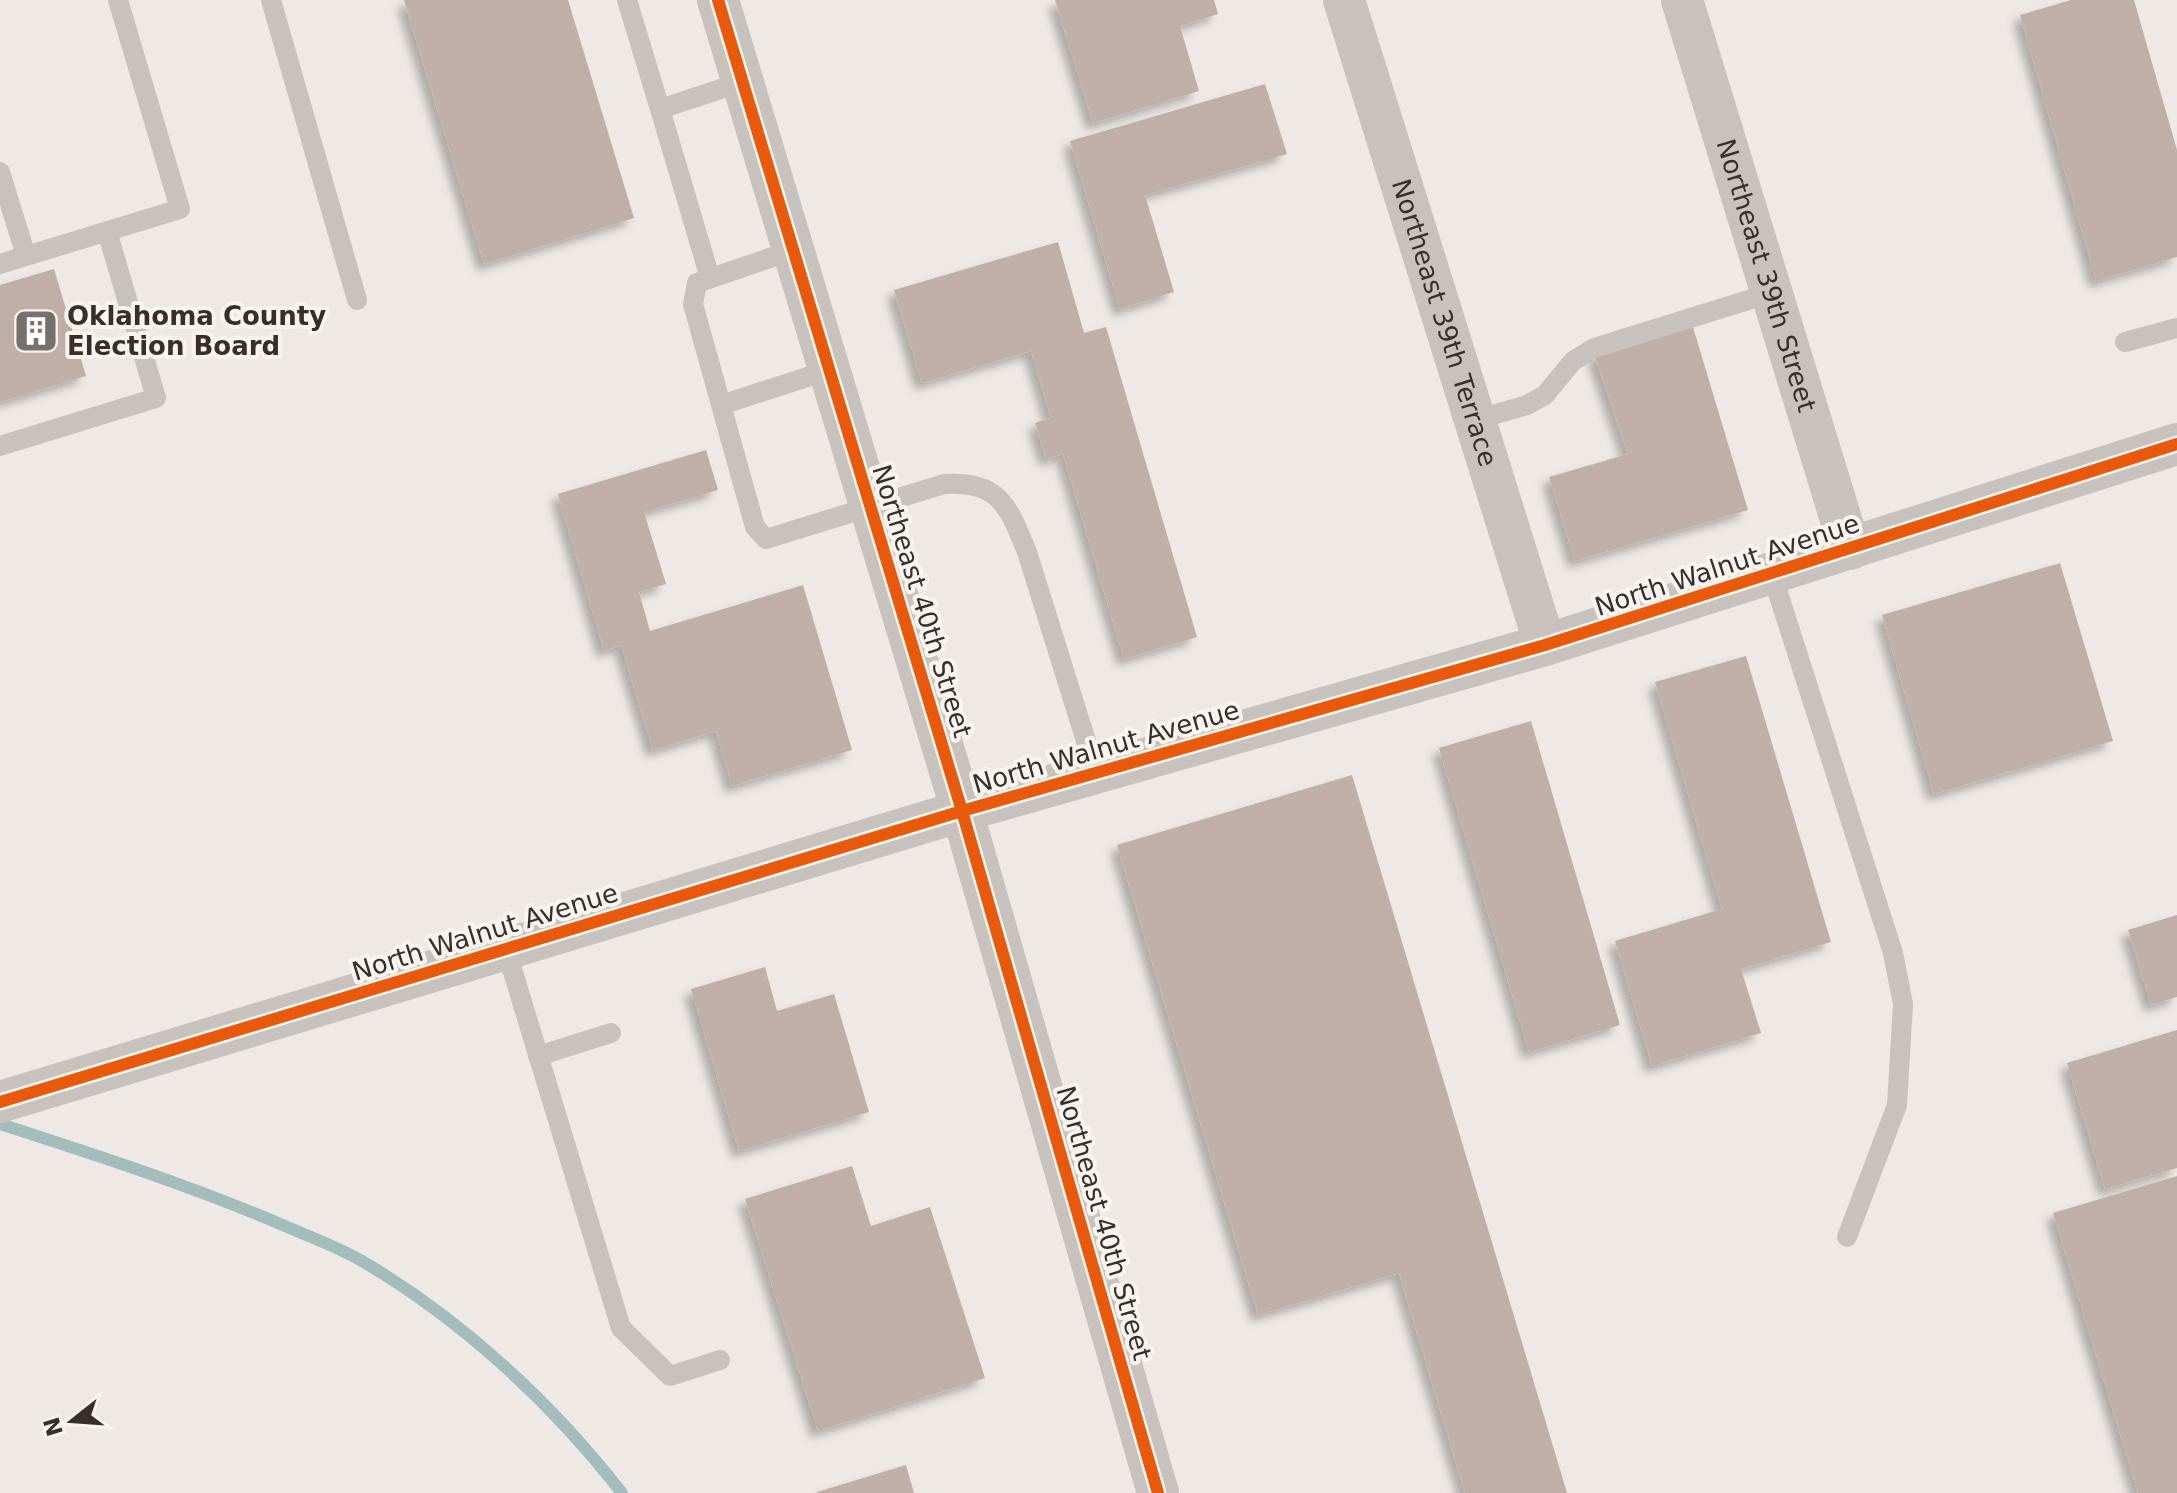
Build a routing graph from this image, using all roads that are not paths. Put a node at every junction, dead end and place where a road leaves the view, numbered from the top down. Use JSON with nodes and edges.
{"nodes":[{"id":1,"x":118,"y":0,"type":"edge"},
{"id":2,"x":271,"y":0,"type":"edge"},
{"id":3,"x":627,"y":0,"type":"edge"},
{"id":4,"x":718,"y":0,"type":"edge"},
{"id":5,"x":1344,"y":0,"type":"edge"},
{"id":6,"x":1682,"y":0,"type":"edge"},
{"id":7,"x":742,"y":82,"type":"junction"},
{"id":8,"x":660,"y":109,"type":"junction"},
{"id":9,"x":0,"y":172,"type":"edge"},
{"id":10,"x":107,"y":231,"type":"junction"},
{"id":11,"x":793,"y":250,"type":"junction"},
{"id":12,"x":26,"y":256,"type":"junction"},
{"id":13,"x":0,"y":264,"type":"edge"},
{"id":14,"x":710,"y":278,"type":"junction"},
{"id":15,"x":1771,"y":293,"type":"junction"},
{"id":16,"x":357,"y":300,"type":"dead end"},
{"id":17,"x":2177,"y":328,"type":"edge"},
{"id":18,"x":2125,"y":342,"type":"dead end"},
{"id":19,"x":829,"y":370,"type":"junction"},
{"id":20,"x":721,"y":405,"type":"junction"},
{"id":21,"x":1475,"y":420,"type":"junction"},
{"id":22,"x":2177,"y":444,"type":"edge"},
{"id":23,"x":0,"y":446,"type":"edge"},
{"id":24,"x":869,"y":505,"type":"junction"},
{"id":25,"x":1850,"y":549,"type":"junction"},
{"id":26,"x":1772,"y":574,"type":"junction"},
{"id":27,"x":1545,"y":645,"type":"junction"},
{"id":28,"x":1096,"y":773,"type":"junction"},
{"id":29,"x":962,"y":811,"type":"junction"},
{"id":30,"x":506,"y":949,"type":"junction"},
{"id":31,"x":611,"y":1033,"type":"dead end"},
{"id":32,"x":538,"y":1056,"type":"junction"},
{"id":33,"x":1,"y":1102,"type":"edge"},
{"id":34,"x":1847,"y":1237,"type":"dead end"},
{"id":35,"x":720,"y":1360,"type":"dead end"},
{"id":36,"x":1158,"y":1493,"type":"edge"}],
"edges":[{"from":1,"to":10,"type":"lane"},
{"from":2,"to":16,"type":"lane"},
{"from":3,"to":8,"type":"lane"},
{"from":4,"to":7,"type":"street","name":"Northeast 40th Street"},
{"from":5,"to":21,"type":"street","name":"Northeast 39th Terrace"},
{"from":6,"to":15,"type":"street","name":"Northeast 39th Street"},
{"from":7,"to":8,"type":"lane"},
{"from":7,"to":11,"type":"street","name":"Northeast 40th Street"},
{"from":8,"to":14,"type":"lane"},
{"from":9,"to":12,"type":"lane"},
{"from":10,"to":12,"type":"lane"},
{"from":10,"to":23,"type":"lane"},
{"from":11,"to":14,"type":"lane"},
{"from":11,"to":19,"type":"street","name":"Northeast 40th Street"},
{"from":12,"to":13,"type":"lane"},
{"from":14,"to":20,"type":"lane"},
{"from":15,"to":21,"type":"lane"},
{"from":15,"to":25,"type":"street","name":"Northeast 39th Street"},
{"from":17,"to":18,"type":"lane"},
{"from":19,"to":20,"type":"lane"},
{"from":19,"to":24,"type":"street","name":"Northeast 40th Street"},
{"from":20,"to":24,"type":"lane"},
{"from":21,"to":27,"type":"street","name":"Northeast 39th Terrace"},
{"from":22,"to":25,"type":"street","name":"North Walnut Avenue"},
{"from":24,"to":28,"type":"lane"},
{"from":24,"to":29,"type":"street","name":"Northeast 40th Street"},
{"from":25,"to":26,"type":"street","name":"North Walnut Avenue"},
{"from":26,"to":27,"type":"street","name":"North Walnut Avenue"},
{"from":26,"to":34,"type":"lane"},
{"from":27,"to":28,"type":"street","name":"North Walnut Avenue"},
{"from":28,"to":29,"type":"street","name":"North Walnut Avenue"},
{"from":29,"to":30,"type":"street","name":"North Walnut Avenue"},
{"from":29,"to":36,"type":"street","name":"Northeast 40th Street"},
{"from":30,"to":32,"type":"lane"},
{"from":30,"to":33,"type":"street","name":"North Walnut Avenue"},
{"from":31,"to":32,"type":"lane"},
{"from":32,"to":35,"type":"lane"}]}
